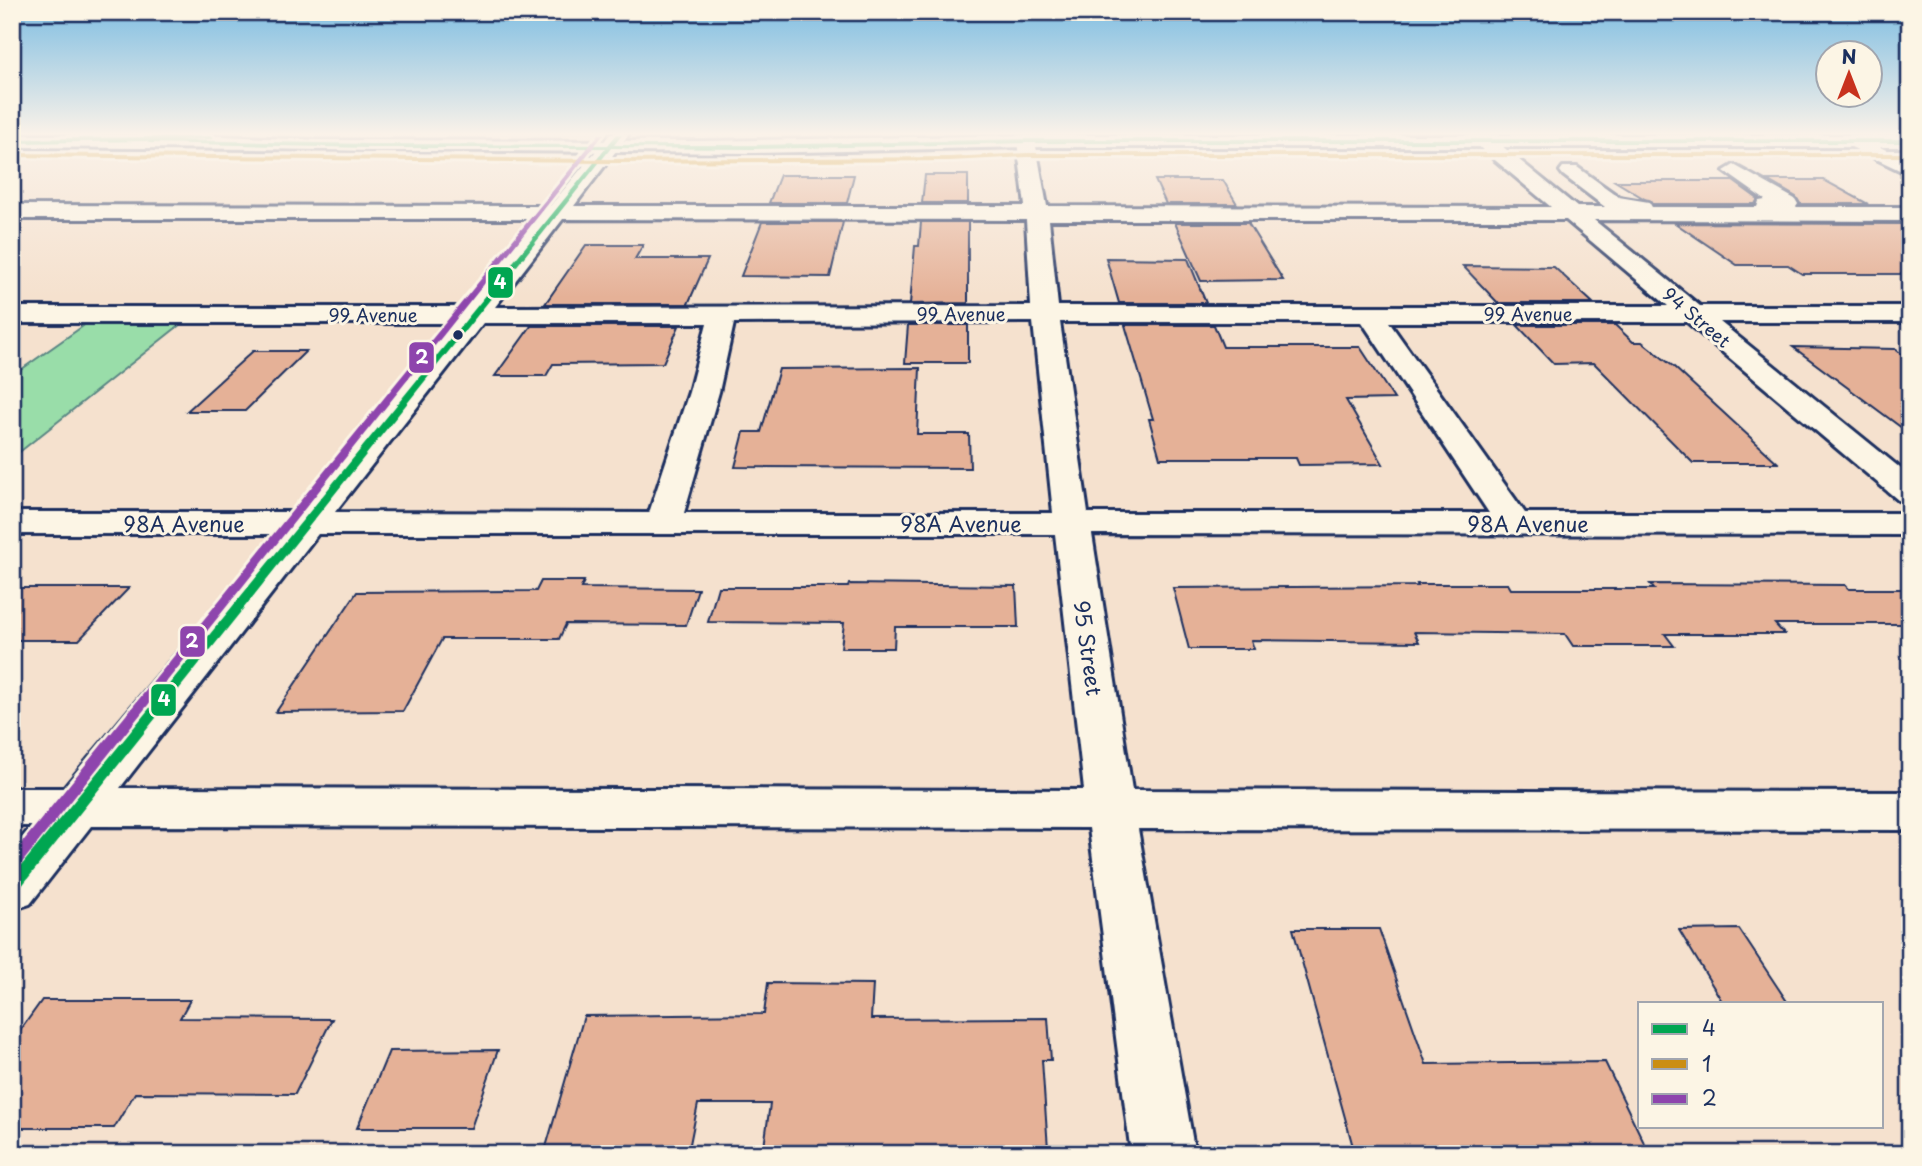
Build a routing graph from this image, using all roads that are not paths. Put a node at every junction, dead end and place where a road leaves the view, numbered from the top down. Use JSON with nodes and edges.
{"nodes":[{"id":1,"x":576,"y":188,"type":"edge"},
{"id":2,"x":1033,"y":188,"type":"edge"},
{"id":3,"x":1542,"y":188,"type":"edge"},
{"id":4,"x":1593,"y":188,"type":"edge"},
{"id":5,"x":1762,"y":188,"type":"edge"},
{"id":6,"x":558,"y":211,"type":"junction"},
{"id":7,"x":12,"y":212,"type":"edge"},
{"id":8,"x":1037,"y":213,"type":"junction"},
{"id":9,"x":1910,"y":214,"type":"edge"},
{"id":10,"x":1575,"y":215,"type":"junction"},
{"id":11,"x":1045,"y":313,"type":"junction"},
{"id":12,"x":1369,"y":313,"type":"junction"},
{"id":13,"x":475,"y":314,"type":"junction"},
{"id":14,"x":722,"y":314,"type":"junction"},
{"id":15,"x":1693,"y":314,"type":"junction"},
{"id":16,"x":1910,"y":314,"type":"edge"},
{"id":17,"x":12,"y":315,"type":"edge"},
{"id":18,"x":1910,"y":493,"type":"edge"},
{"id":19,"x":664,"y":522,"type":"junction"},
{"id":20,"x":12,"y":523,"type":"edge"},
{"id":21,"x":306,"y":523,"type":"junction"},
{"id":22,"x":1514,"y":523,"type":"junction"},
{"id":23,"x":1072,"y":524,"type":"junction"},
{"id":24,"x":1910,"y":524,"type":"edge"},
{"id":25,"x":78,"y":806,"type":"junction"},
{"id":26,"x":12,"y":807,"type":"edge"},
{"id":27,"x":1111,"y":810,"type":"junction"},
{"id":28,"x":1910,"y":811,"type":"edge"},
{"id":29,"x":12,"y":888,"type":"edge"},
{"id":30,"x":1163,"y":1154,"type":"edge"}],
"edges":[{"from":1,"to":6,"type":"street"},
{"from":2,"to":8,"type":"street","name":"95 Street"},
{"from":3,"to":10,"type":"street","name":"94 Street"},
{"from":4,"to":5,"type":"street"},
{"from":6,"to":7,"type":"street"},
{"from":6,"to":8,"type":"street"},
{"from":6,"to":13,"type":"street"},
{"from":8,"to":10,"type":"street"},
{"from":8,"to":11,"type":"street","name":"95 Street"},
{"from":9,"to":10,"type":"street"},
{"from":10,"to":15,"type":"street","name":"94 Street"},
{"from":11,"to":12,"type":"street","name":"99 Avenue"},
{"from":11,"to":14,"type":"street","name":"99 Avenue"},
{"from":11,"to":23,"type":"street","name":"95 Street"},
{"from":12,"to":15,"type":"street","name":"99 Avenue"},
{"from":12,"to":22,"type":"street"},
{"from":13,"to":14,"type":"street","name":"99 Avenue"},
{"from":13,"to":17,"type":"street","name":"99 Avenue"},
{"from":13,"to":21,"type":"street"},
{"from":14,"to":19,"type":"street"},
{"from":15,"to":16,"type":"street","name":"99 Avenue"},
{"from":15,"to":18,"type":"street","name":"94 Street"},
{"from":19,"to":21,"type":"street","name":"98A Avenue"},
{"from":19,"to":23,"type":"street","name":"98A Avenue"},
{"from":20,"to":21,"type":"street","name":"98A Avenue"},
{"from":21,"to":25,"type":"street"},
{"from":22,"to":23,"type":"street","name":"98A Avenue"},
{"from":22,"to":24,"type":"street","name":"98A Avenue"},
{"from":23,"to":27,"type":"street","name":"95 Street"},
{"from":25,"to":26,"type":"street"},
{"from":25,"to":27,"type":"street"},
{"from":25,"to":29,"type":"street"},
{"from":27,"to":28,"type":"street"},
{"from":27,"to":30,"type":"street","name":"95 Street"}]}
